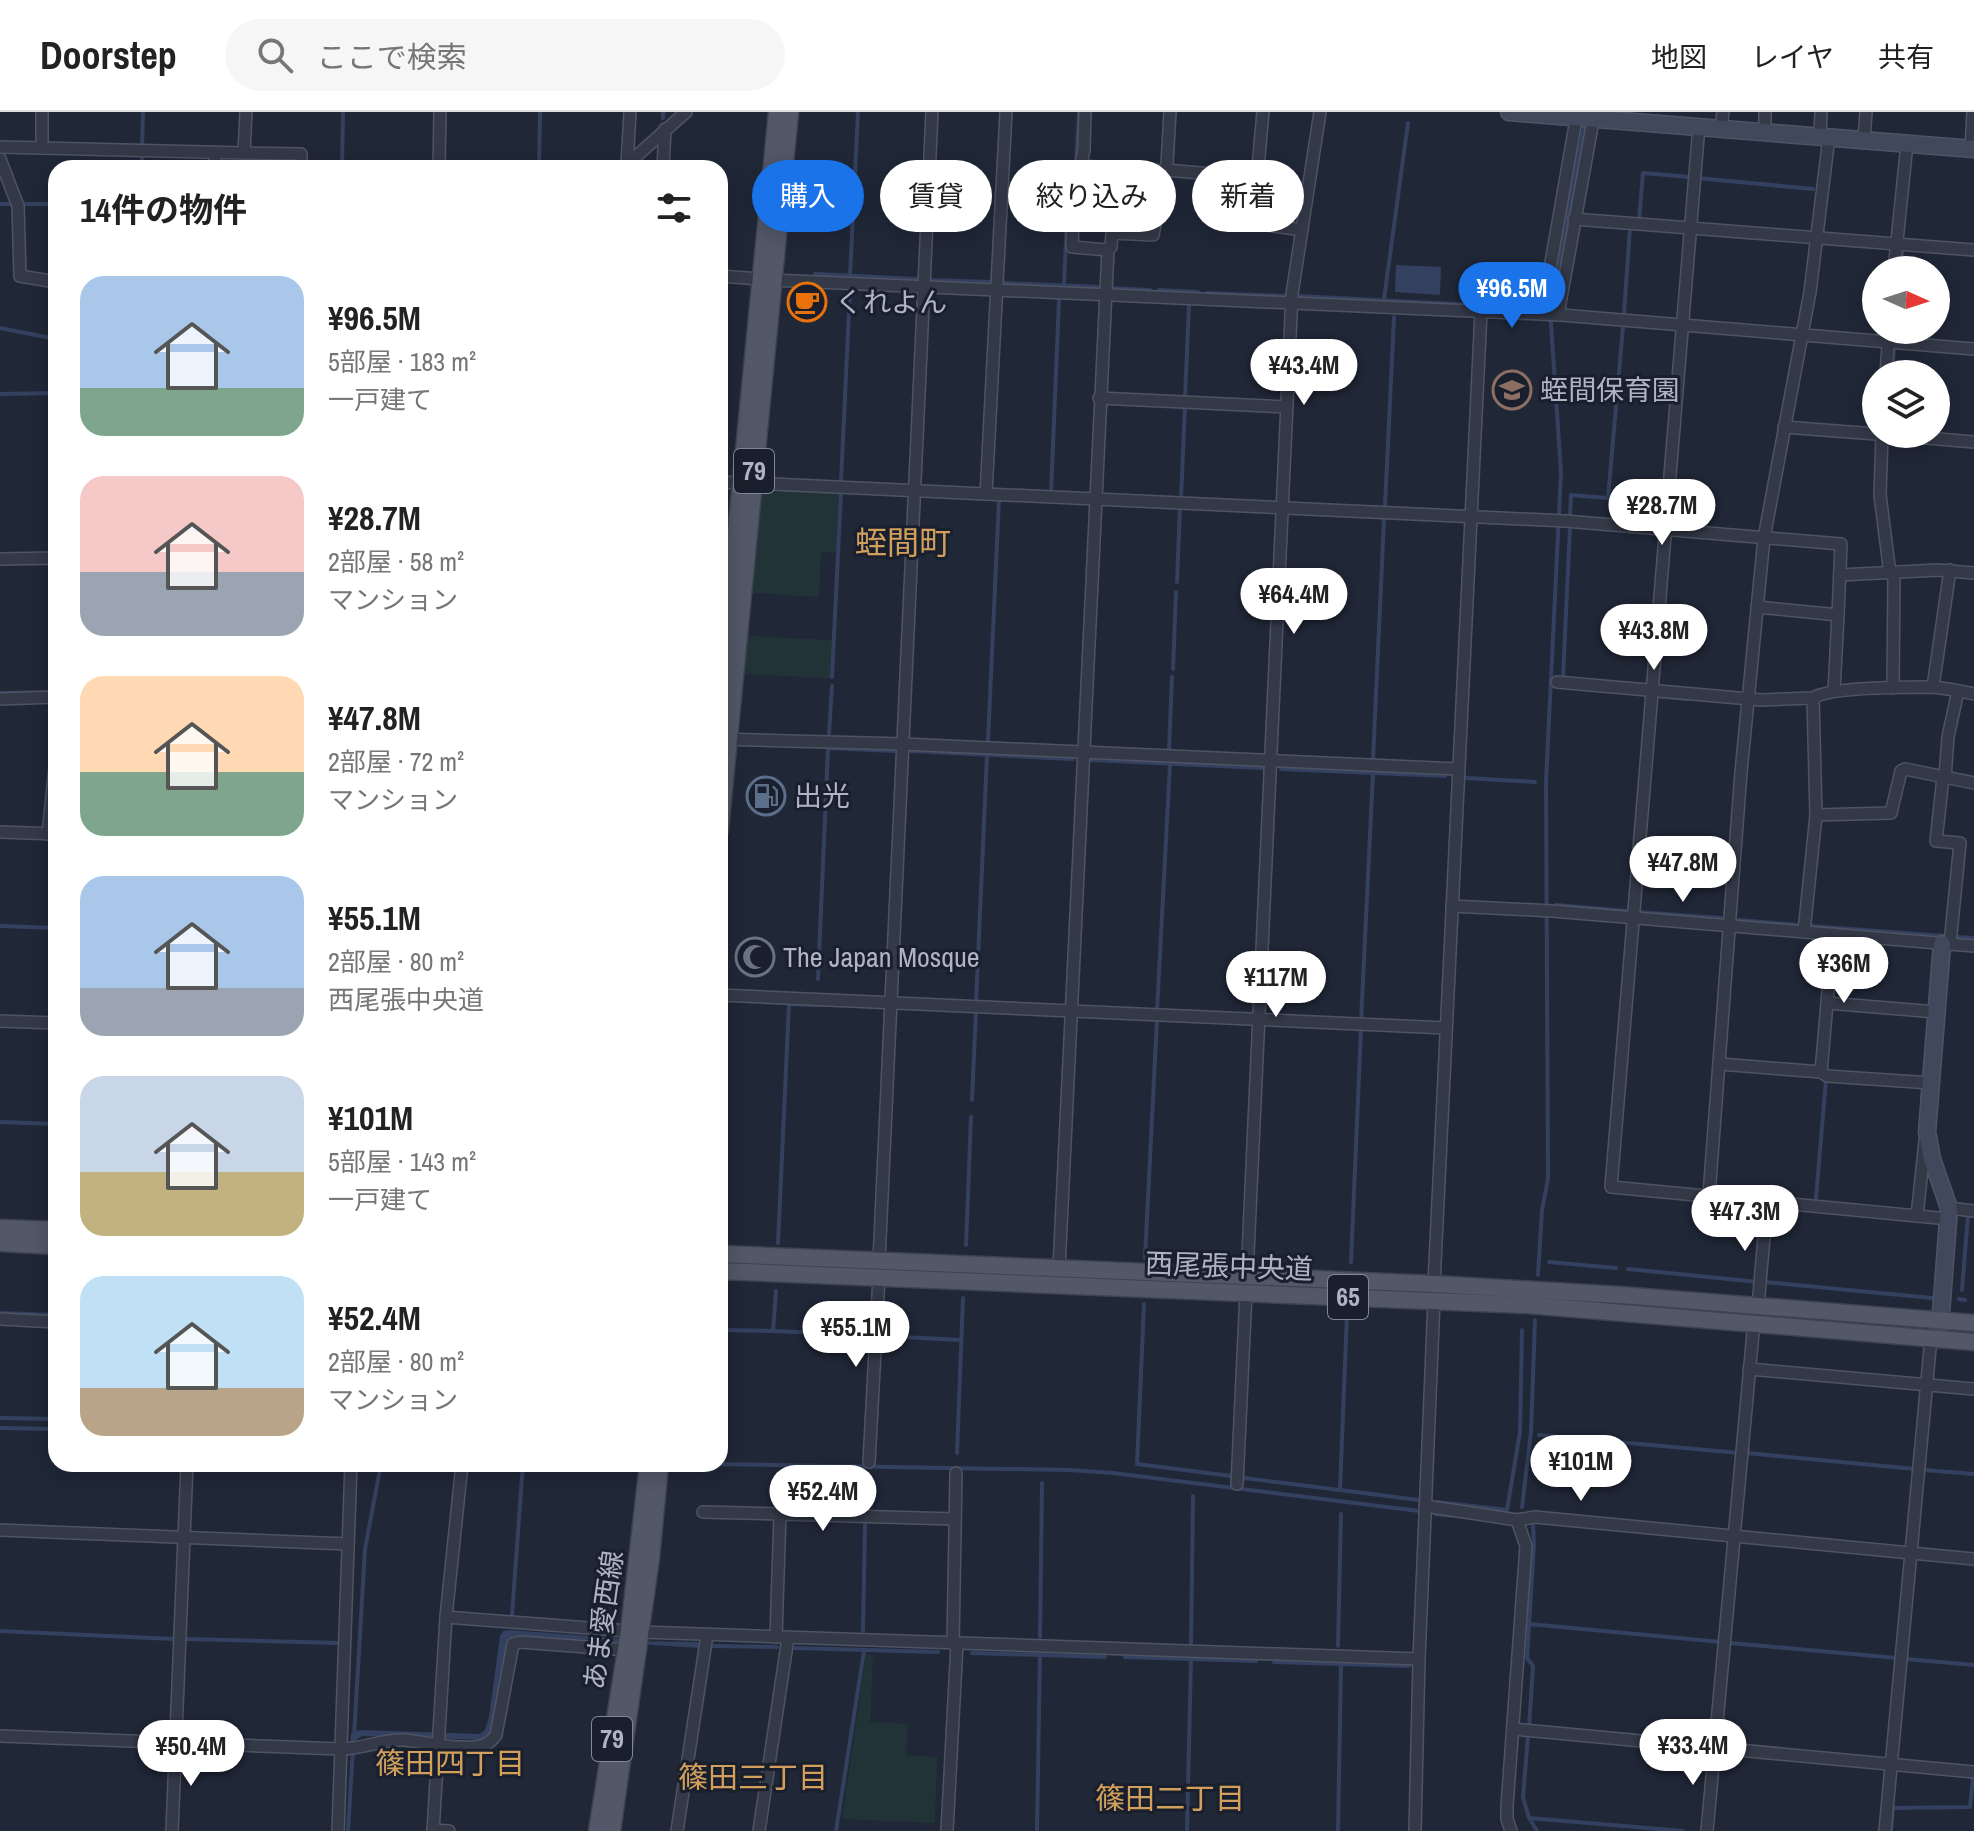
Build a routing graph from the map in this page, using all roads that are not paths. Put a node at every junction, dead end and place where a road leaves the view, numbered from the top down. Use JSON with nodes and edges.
{"nodes":[{"id":1,"x":42,"y":112,"type":"edge"},
{"id":2,"x":246,"y":112,"type":"edge"},
{"id":3,"x":440,"y":112,"type":"edge"},
{"id":4,"x":630,"y":112,"type":"edge"},
{"id":5,"x":686,"y":112,"type":"edge"},
{"id":6,"x":777,"y":112,"type":"edge"},
{"id":7,"x":790,"y":112,"type":"edge"},
{"id":8,"x":932,"y":112,"type":"edge"},
{"id":9,"x":1006,"y":112,"type":"edge"},
{"id":10,"x":1085,"y":112,"type":"edge"},
{"id":11,"x":1170,"y":112,"type":"edge"},
{"id":12,"x":1263,"y":112,"type":"edge"},
{"id":13,"x":1320,"y":112,"type":"edge"},
{"id":14,"x":1509,"y":112,"type":"edge"},
{"id":15,"x":1765,"y":112,"type":"edge"},
{"id":16,"x":1821,"y":112,"type":"edge"},
{"id":17,"x":1866,"y":112,"type":"edge"},
{"id":18,"x":1973,"y":112,"type":"edge"},
{"id":19,"x":1585,"y":114,"type":"edge"},
{"id":20,"x":1722,"y":120,"type":"edge"},
{"id":21,"x":1699,"y":126,"type":"junction"},
{"id":22,"x":665,"y":129,"type":"junction"},
{"id":23,"x":1765,"y":132,"type":"junction"},
{"id":24,"x":1824,"y":137,"type":"junction"},
{"id":25,"x":1864,"y":140,"type":"junction"},
{"id":26,"x":1907,"y":144,"type":"junction"},
{"id":27,"x":0,"y":147,"type":"edge"},
{"id":28,"x":42,"y":148,"type":"junction"},
{"id":29,"x":1972,"y":149,"type":"edge"},
{"id":30,"x":215,"y":152,"type":"junction"},
{"id":31,"x":244,"y":153,"type":"junction"},
{"id":32,"x":0,"y":159,"type":"edge"},
{"id":33,"x":215,"y":160,"type":"edge"},
{"id":34,"x":301,"y":160,"type":"edge"},
{"id":35,"x":439,"y":160,"type":"edge"},
{"id":36,"x":626,"y":160,"type":"edge"},
{"id":37,"x":631,"y":160,"type":"edge"},
{"id":38,"x":663,"y":160,"type":"edge"},
{"id":39,"x":1081,"y":160,"type":"edge"},
{"id":40,"x":1166,"y":160,"type":"edge"},
{"id":41,"x":1259,"y":160,"type":"edge"},
{"id":42,"x":1304,"y":217,"type":"edge"},
{"id":43,"x":1574,"y":219,"type":"junction"},
{"id":44,"x":1689,"y":228,"type":"junction"},
{"id":45,"x":1073,"y":232,"type":"edge"},
{"id":46,"x":1154,"y":232,"type":"edge"},
{"id":47,"x":1302,"y":232,"type":"edge"},
{"id":48,"x":1818,"y":238,"type":"junction"},
{"id":49,"x":1897,"y":244,"type":"junction"},
{"id":50,"x":1108,"y":250,"type":"junction"},
{"id":51,"x":1974,"y":250,"type":"edge"},
{"id":52,"x":1896,"y":256,"type":"edge"},
{"id":53,"x":728,"y":277,"type":"edge"},
{"id":54,"x":766,"y":280,"type":"junction"},
{"id":55,"x":48,"y":281,"type":"edge"},
{"id":56,"x":924,"y":287,"type":"junction"},
{"id":57,"x":996,"y":290,"type":"junction"},
{"id":58,"x":1104,"y":295,"type":"junction"},
{"id":59,"x":1292,"y":303,"type":"junction"},
{"id":60,"x":1481,"y":312,"type":"junction"},
{"id":61,"x":1550,"y":314,"type":"junction"},
{"id":62,"x":1681,"y":325,"type":"junction"},
{"id":63,"x":1801,"y":334,"type":"junction"},
{"id":64,"x":1862,"y":335,"type":"edge"},
{"id":65,"x":1941,"y":344,"type":"edge"},
{"id":66,"x":1974,"y":349,"type":"edge"},
{"id":67,"x":1099,"y":398,"type":"junction"},
{"id":68,"x":1287,"y":407,"type":"junction"},
{"id":69,"x":1784,"y":427,"type":"junction"},
{"id":70,"x":1862,"y":433,"type":"edge"},
{"id":71,"x":1950,"y":440,"type":"edge"},
{"id":72,"x":1974,"y":442,"type":"edge"},
{"id":73,"x":1880,"y":448,"type":"edge"},
{"id":74,"x":728,"y":482,"type":"edge"},
{"id":75,"x":747,"y":483,"type":"junction"},
{"id":76,"x":914,"y":491,"type":"junction"},
{"id":77,"x":986,"y":494,"type":"junction"},
{"id":78,"x":1095,"y":499,"type":"junction"},
{"id":79,"x":1282,"y":508,"type":"junction"},
{"id":80,"x":1470,"y":518,"type":"junction"},
{"id":81,"x":1664,"y":529,"type":"junction"},
{"id":82,"x":1764,"y":538,"type":"junction"},
{"id":83,"x":48,"y":558,"type":"edge"},
{"id":84,"x":0,"y":559,"type":"edge"},
{"id":85,"x":1950,"y":570,"type":"junction"},
{"id":86,"x":1892,"y":573,"type":"junction"},
{"id":87,"x":1974,"y":573,"type":"edge"},
{"id":88,"x":1840,"y":575,"type":"junction"},
{"id":89,"x":728,"y":591,"type":"edge"},
{"id":90,"x":1757,"y":607,"type":"junction"},
{"id":91,"x":1838,"y":615,"type":"junction"},
{"id":92,"x":1557,"y":682,"type":"dead end"},
{"id":93,"x":1933,"y":687,"type":"junction"},
{"id":94,"x":1893,"y":688,"type":"junction"},
{"id":95,"x":1652,"y":689,"type":"junction"},
{"id":96,"x":1834,"y":691,"type":"junction"},
{"id":97,"x":1958,"y":691,"type":"junction"},
{"id":98,"x":728,"y":694,"type":"edge"},
{"id":99,"x":1974,"y":694,"type":"edge"},
{"id":100,"x":48,"y":697,"type":"edge"},
{"id":101,"x":1748,"y":698,"type":"junction"},
{"id":102,"x":1813,"y":698,"type":"junction"},
{"id":103,"x":0,"y":699,"type":"edge"},
{"id":104,"x":728,"y":738,"type":"edge"},
{"id":105,"x":903,"y":744,"type":"junction"},
{"id":106,"x":1083,"y":752,"type":"junction"},
{"id":107,"x":1270,"y":761,"type":"junction"},
{"id":108,"x":1458,"y":769,"type":"junction"},
{"id":109,"x":1944,"y":777,"type":"junction"},
{"id":110,"x":1974,"y":783,"type":"edge"},
{"id":111,"x":1816,"y":815,"type":"junction"},
{"id":112,"x":0,"y":832,"type":"edge"},
{"id":113,"x":48,"y":834,"type":"edge"},
{"id":114,"x":1452,"y":906,"type":"junction"},
{"id":115,"x":1633,"y":917,"type":"junction"},
{"id":116,"x":1729,"y":926,"type":"junction"},
{"id":117,"x":1804,"y":932,"type":"junction"},
{"id":118,"x":1833,"y":934,"type":"junction"},
{"id":119,"x":1946,"y":944,"type":"junction"},
{"id":120,"x":1974,"y":946,"type":"edge"},
{"id":121,"x":728,"y":995,"type":"edge"},
{"id":122,"x":891,"y":1003,"type":"junction"},
{"id":123,"x":1827,"y":1003,"type":"junction"},
{"id":124,"x":1071,"y":1011,"type":"junction"},
{"id":125,"x":1936,"y":1012,"type":"junction"},
{"id":126,"x":1258,"y":1020,"type":"junction"},
{"id":127,"x":0,"y":1021,"type":"edge"},
{"id":128,"x":48,"y":1023,"type":"edge"},
{"id":129,"x":1446,"y":1028,"type":"junction"},
{"id":130,"x":1719,"y":1064,"type":"junction"},
{"id":131,"x":1821,"y":1072,"type":"junction"},
{"id":132,"x":1931,"y":1083,"type":"junction"},
{"id":133,"x":1927,"y":1132,"type":"junction"},
{"id":134,"x":1709,"y":1195,"type":"junction"},
{"id":135,"x":1767,"y":1203,"type":"junction"},
{"id":136,"x":1974,"y":1211,"type":"edge"},
{"id":137,"x":1949,"y":1214,"type":"junction"},
{"id":138,"x":1917,"y":1216,"type":"junction"},
{"id":139,"x":0,"y":1228,"type":"edge"},
{"id":140,"x":48,"y":1230,"type":"edge"},
{"id":141,"x":0,"y":1243,"type":"edge"},
{"id":142,"x":48,"y":1246,"type":"edge"},
{"id":143,"x":728,"y":1255,"type":"edge"},
{"id":144,"x":1059,"y":1268,"type":"junction"},
{"id":145,"x":879,"y":1269,"type":"junction"},
{"id":146,"x":728,"y":1271,"type":"edge"},
{"id":147,"x":1246,"y":1284,"type":"junction"},
{"id":148,"x":1434,"y":1292,"type":"junction"},
{"id":149,"x":1756,"y":1314,"type":"junction"},
{"id":150,"x":0,"y":1319,"type":"edge"},
{"id":151,"x":1940,"y":1320,"type":"junction"},
{"id":152,"x":48,"y":1322,"type":"edge"},
{"id":153,"x":1974,"y":1323,"type":"edge"},
{"id":154,"x":1935,"y":1338,"type":"junction"},
{"id":155,"x":1974,"y":1342,"type":"edge"},
{"id":156,"x":1749,"y":1369,"type":"junction"},
{"id":157,"x":1927,"y":1385,"type":"junction"},
{"id":158,"x":1974,"y":1389,"type":"edge"},
{"id":159,"x":869,"y":1462,"type":"dead end"},
{"id":160,"x":187,"y":1472,"type":"edge"},
{"id":161,"x":351,"y":1472,"type":"edge"},
{"id":162,"x":461,"y":1472,"type":"edge"},
{"id":163,"x":647,"y":1472,"type":"edge"},
{"id":164,"x":659,"y":1472,"type":"edge"},
{"id":165,"x":956,"y":1473,"type":"dead end"},
{"id":166,"x":1237,"y":1484,"type":"dead end"},
{"id":167,"x":1425,"y":1506,"type":"junction"},
{"id":168,"x":703,"y":1512,"type":"dead end"},
{"id":169,"x":780,"y":1514,"type":"junction"},
{"id":170,"x":955,"y":1519,"type":"junction"},
{"id":171,"x":1517,"y":1520,"type":"junction"},
{"id":172,"x":0,"y":1530,"type":"edge"},
{"id":173,"x":1734,"y":1535,"type":"junction"},
{"id":174,"x":184,"y":1537,"type":"junction"},
{"id":175,"x":348,"y":1544,"type":"junction"},
{"id":176,"x":1912,"y":1553,"type":"junction"},
{"id":177,"x":1974,"y":1559,"type":"edge"},
{"id":178,"x":446,"y":1617,"type":"junction"},
{"id":179,"x":707,"y":1635,"type":"junction"},
{"id":180,"x":782,"y":1638,"type":"junction"},
{"id":181,"x":632,"y":1642,"type":"junction"},
{"id":182,"x":955,"y":1644,"type":"junction"},
{"id":183,"x":1419,"y":1659,"type":"junction"},
{"id":184,"x":1513,"y":1729,"type":"junction"},
{"id":185,"x":0,"y":1736,"type":"edge"},
{"id":186,"x":438,"y":1738,"type":"junction"},
{"id":187,"x":176,"y":1743,"type":"junction"},
{"id":188,"x":1715,"y":1747,"type":"junction"},
{"id":189,"x":348,"y":1749,"type":"junction"},
{"id":190,"x":1891,"y":1764,"type":"junction"},
{"id":191,"x":1974,"y":1772,"type":"edge"},
{"id":192,"x":172,"y":1831,"type":"edge"},
{"id":193,"x":338,"y":1831,"type":"edge"},
{"id":194,"x":433,"y":1831,"type":"edge"},
{"id":195,"x":449,"y":1831,"type":"edge"},
{"id":196,"x":597,"y":1831,"type":"edge"},
{"id":197,"x":612,"y":1831,"type":"edge"},
{"id":198,"x":677,"y":1831,"type":"edge"},
{"id":199,"x":759,"y":1831,"type":"edge"},
{"id":200,"x":947,"y":1831,"type":"edge"},
{"id":201,"x":1415,"y":1831,"type":"edge"},
{"id":202,"x":1511,"y":1831,"type":"edge"},
{"id":203,"x":1707,"y":1831,"type":"edge"},
{"id":204,"x":1885,"y":1831,"type":"edge"}],
"edges":[{"from":1,"to":28,"type":"street"},
{"from":2,"to":31,"type":"street"},
{"from":3,"to":35,"type":"street"},
{"from":4,"to":36,"type":"street"},
{"from":5,"to":22,"type":"street"},
{"from":6,"to":54,"type":"main road","number":"79"},
{"from":7,"to":54,"type":"main road","number":"79"},
{"from":8,"to":56,"type":"street"},
{"from":9,"to":57,"type":"street"},
{"from":10,"to":39,"type":"street"},
{"from":11,"to":40,"type":"street"},
{"from":12,"to":41,"type":"street"},
{"from":13,"to":42,"type":"street"},
{"from":14,"to":19,"type":"main road"},
{"from":15,"to":23,"type":"street"},
{"from":16,"to":24,"type":"street"},
{"from":17,"to":25,"type":"street"},
{"from":18,"to":29,"type":"street"},
{"from":19,"to":21,"type":"main road"},
{"from":19,"to":43,"type":"street"},
{"from":19,"to":61,"type":"street"},
{"from":20,"to":21,"type":"main road"},
{"from":20,"to":23,"type":"main road"},
{"from":21,"to":44,"type":"street"},
{"from":22,"to":37,"type":"street"},
{"from":22,"to":38,"type":"street"},
{"from":23,"to":24,"type":"main road"},
{"from":24,"to":25,"type":"main road"},
{"from":24,"to":48,"type":"street"},
{"from":25,"to":26,"type":"main road"},
{"from":26,"to":29,"type":"main road"},
{"from":26,"to":49,"type":"street"},
{"from":27,"to":28,"type":"street"},
{"from":28,"to":30,"type":"street"},
{"from":30,"to":31,"type":"street"},
{"from":30,"to":33,"type":"street"},
{"from":31,"to":34,"type":"street"},
{"from":32,"to":55,"type":"street"},
{"from":43,"to":44,"type":"street"},
{"from":43,"to":61,"type":"street"},
{"from":44,"to":48,"type":"street"},
{"from":44,"to":62,"type":"street"},
{"from":45,"to":50,"type":"street"},
{"from":46,"to":50,"type":"street"},
{"from":47,"to":59,"type":"street"},
{"from":48,"to":49,"type":"street"},
{"from":48,"to":63,"type":"street"},
{"from":49,"to":51,"type":"street"},
{"from":49,"to":52,"type":"street"},
{"from":50,"to":58,"type":"street"},
{"from":53,"to":54,"type":"street"},
{"from":54,"to":56,"type":"street"},
{"from":54,"to":75,"type":"main road","number":"79"},
{"from":56,"to":57,"type":"street"},
{"from":56,"to":76,"type":"street"},
{"from":57,"to":58,"type":"street"},
{"from":57,"to":77,"type":"street"},
{"from":58,"to":59,"type":"street"},
{"from":58,"to":67,"type":"street"},
{"from":59,"to":60,"type":"street"},
{"from":59,"to":68,"type":"street"},
{"from":60,"to":61,"type":"street"},
{"from":60,"to":80,"type":"street"},
{"from":61,"to":62,"type":"street"},
{"from":62,"to":63,"type":"street"},
{"from":62,"to":81,"type":"street"},
{"from":63,"to":64,"type":"street"},
{"from":63,"to":69,"type":"street"},
{"from":65,"to":66,"type":"street"},
{"from":67,"to":68,"type":"street"},
{"from":67,"to":78,"type":"street"},
{"from":68,"to":79,"type":"street"},
{"from":69,"to":70,"type":"street"},
{"from":69,"to":82,"type":"street"},
{"from":71,"to":72,"type":"street"},
{"from":73,"to":86,"type":"street"},
{"from":74,"to":75,"type":"street"},
{"from":75,"to":76,"type":"street"},
{"from":75,"to":89,"type":"main road","number":"79"},
{"from":75,"to":98,"type":"main road","number":"79"},
{"from":76,"to":77,"type":"street"},
{"from":76,"to":105,"type":"street"},
{"from":77,"to":78,"type":"street"},
{"from":78,"to":79,"type":"street"},
{"from":78,"to":106,"type":"street"},
{"from":79,"to":80,"type":"street"},
{"from":79,"to":107,"type":"street"},
{"from":80,"to":81,"type":"street"},
{"from":80,"to":108,"type":"street"},
{"from":81,"to":82,"type":"street"},
{"from":81,"to":95,"type":"street"},
{"from":82,"to":88,"type":"street"},
{"from":82,"to":90,"type":"street"},
{"from":83,"to":84,"type":"street"},
{"from":85,"to":86,"type":"street"},
{"from":85,"to":87,"type":"street"},
{"from":85,"to":93,"type":"street"},
{"from":86,"to":88,"type":"street"},
{"from":86,"to":94,"type":"street"},
{"from":88,"to":91,"type":"street"},
{"from":90,"to":91,"type":"street"},
{"from":90,"to":101,"type":"street"},
{"from":91,"to":96,"type":"street"},
{"from":92,"to":95,"type":"street"},
{"from":93,"to":94,"type":"street"},
{"from":93,"to":97,"type":"street"},
{"from":94,"to":96,"type":"street"},
{"from":95,"to":101,"type":"street"},
{"from":95,"to":115,"type":"street"},
{"from":96,"to":102,"type":"street"},
{"from":97,"to":99,"type":"street"},
{"from":97,"to":109,"type":"street"},
{"from":100,"to":103,"type":"street"},
{"from":101,"to":102,"type":"street"},
{"from":101,"to":116,"type":"street"},
{"from":102,"to":111,"type":"street"},
{"from":104,"to":105,"type":"street"},
{"from":105,"to":106,"type":"street"},
{"from":105,"to":122,"type":"street"},
{"from":106,"to":107,"type":"street"},
{"from":106,"to":124,"type":"street"},
{"from":107,"to":108,"type":"street"},
{"from":107,"to":126,"type":"street"},
{"from":108,"to":114,"type":"street"},
{"from":109,"to":110,"type":"street"},
{"from":109,"to":111,"type":"street"},
{"from":109,"to":119,"type":"street"},
{"from":111,"to":117,"type":"street"},
{"from":112,"to":113,"type":"street"},
{"from":114,"to":115,"type":"street"},
{"from":114,"to":129,"type":"street"},
{"from":115,"to":116,"type":"street"},
{"from":115,"to":134,"type":"street"},
{"from":116,"to":117,"type":"street"},
{"from":116,"to":130,"type":"street"},
{"from":117,"to":118,"type":"street"},
{"from":118,"to":119,"type":"street"},
{"from":118,"to":123,"type":"street"},
{"from":119,"to":120,"type":"street"},
{"from":119,"to":125,"type":"main road"},
{"from":121,"to":122,"type":"street"},
{"from":122,"to":124,"type":"street"},
{"from":122,"to":145,"type":"street"},
{"from":123,"to":125,"type":"street"},
{"from":123,"to":131,"type":"street"},
{"from":124,"to":126,"type":"street"},
{"from":124,"to":144,"type":"street"},
{"from":125,"to":132,"type":"main road"},
{"from":126,"to":129,"type":"street"},
{"from":126,"to":147,"type":"street"},
{"from":127,"to":128,"type":"street"},
{"from":129,"to":148,"type":"street"},
{"from":130,"to":131,"type":"street"},
{"from":130,"to":134,"type":"street"},
{"from":131,"to":132,"type":"street"},
{"from":132,"to":133,"type":"main road"},
{"from":133,"to":137,"type":"main road"},
{"from":133,"to":138,"type":"street"},
{"from":134,"to":135,"type":"street"},
{"from":135,"to":138,"type":"street"},
{"from":135,"to":149,"type":"street"},
{"from":136,"to":137,"type":"street"},
{"from":137,"to":138,"type":"street"},
{"from":137,"to":151,"type":"main road"},
{"from":139,"to":140,"type":"main road"},
{"from":141,"to":142,"type":"main road"},
{"from":143,"to":145,"type":"main road","name":"西尾張中央道","number":"65"},
{"from":144,"to":145,"type":"main road","name":"西尾張中央道","number":"65"},
{"from":144,"to":147,"type":"main road","name":"西尾張中央道","number":"65"},
{"from":145,"to":146,"type":"main road","name":"西尾張中央道","number":"65"},
{"from":145,"to":147,"type":"main road","name":"西尾張中央道","number":"65"},
{"from":145,"to":159,"type":"street"},
{"from":147,"to":148,"type":"main road","name":"西尾張中央道","number":"65"},
{"from":147,"to":166,"type":"street"},
{"from":148,"to":149,"type":"main road","name":"西尾張中央道","number":"65"},
{"from":148,"to":167,"type":"street"},
{"from":149,"to":151,"type":"main road","name":"西尾張中央道","number":"65"},
{"from":149,"to":154,"type":"main road","name":"西尾張中央道","number":"65"},
{"from":149,"to":156,"type":"street"},
{"from":150,"to":152,"type":"street"},
{"from":151,"to":153,"type":"main road","name":"西尾張中央道","number":"65"},
{"from":151,"to":154,"type":"main road"},
{"from":154,"to":155,"type":"main road","name":"西尾張中央道","number":"65"},
{"from":154,"to":157,"type":"street"},
{"from":156,"to":157,"type":"street"},
{"from":156,"to":173,"type":"street"},
{"from":157,"to":158,"type":"street"},
{"from":157,"to":176,"type":"street"},
{"from":160,"to":174,"type":"street"},
{"from":161,"to":175,"type":"street"},
{"from":162,"to":178,"type":"street"},
{"from":163,"to":181,"type":"main road","name":"あま愛西線","number":"79"},
{"from":164,"to":181,"type":"main road","name":"あま愛西線","number":"79"},
{"from":165,"to":170,"type":"street"},
{"from":167,"to":171,"type":"street"},
{"from":167,"to":183,"type":"street"},
{"from":168,"to":169,"type":"street"},
{"from":169,"to":170,"type":"street"},
{"from":169,"to":180,"type":"street"},
{"from":170,"to":182,"type":"street"},
{"from":171,"to":173,"type":"street"},
{"from":171,"to":184,"type":"street"},
{"from":172,"to":174,"type":"street"},
{"from":173,"to":176,"type":"street"},
{"from":173,"to":188,"type":"street"},
{"from":174,"to":175,"type":"street"},
{"from":174,"to":187,"type":"street"},
{"from":175,"to":189,"type":"street"},
{"from":176,"to":177,"type":"street"},
{"from":176,"to":190,"type":"street"},
{"from":178,"to":181,"type":"street"},
{"from":178,"to":186,"type":"street"},
{"from":179,"to":180,"type":"street"},
{"from":179,"to":181,"type":"street"},
{"from":179,"to":198,"type":"street"},
{"from":180,"to":182,"type":"street"},
{"from":180,"to":199,"type":"street"},
{"from":181,"to":186,"type":"street"},
{"from":181,"to":196,"type":"main road","name":"あま愛西線","number":"79"},
{"from":181,"to":197,"type":"main road","name":"あま愛西線","number":"79"},
{"from":182,"to":183,"type":"street"},
{"from":182,"to":200,"type":"street"},
{"from":183,"to":201,"type":"street"},
{"from":184,"to":188,"type":"street"},
{"from":184,"to":202,"type":"street"},
{"from":185,"to":187,"type":"street"},
{"from":186,"to":189,"type":"street"},
{"from":186,"to":194,"type":"street"},
{"from":187,"to":189,"type":"street"},
{"from":187,"to":192,"type":"street"},
{"from":188,"to":190,"type":"street"},
{"from":188,"to":203,"type":"street"},
{"from":189,"to":193,"type":"street"},
{"from":190,"to":191,"type":"street"},
{"from":190,"to":204,"type":"street"},
{"from":194,"to":195,"type":"street"}]}
